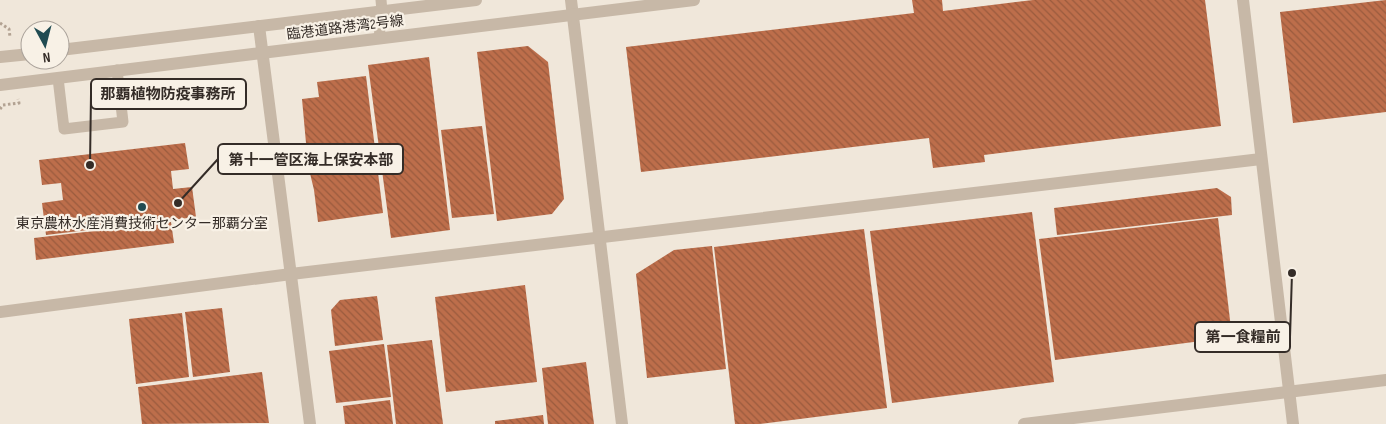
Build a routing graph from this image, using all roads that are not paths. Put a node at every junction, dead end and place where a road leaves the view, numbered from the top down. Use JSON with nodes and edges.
{"nodes":[{"id":1,"x":476,"y":0,"type":"edge"},
{"id":2,"x":571,"y":0,"type":"edge"},
{"id":3,"x":694,"y":0,"type":"edge"},
{"id":4,"x":1243,"y":0,"type":"edge"},
{"id":5,"x":382,"y":6,"type":"edge"},
{"id":6,"x":573,"y":15,"type":"junction"},
{"id":7,"x":259,"y":26,"type":"junction"},
{"id":8,"x":379,"y":38,"type":"junction"},
{"id":9,"x":70,"y":49,"type":"edge"},
{"id":10,"x":263,"y":52,"type":"junction"},
{"id":11,"x":20,"y":55,"type":"edge"},
{"id":12,"x":0,"y":57,"type":"edge"},
{"id":13,"x":117,"y":70,"type":"junction"},
{"id":14,"x":58,"y":78,"type":"junction"},
{"id":15,"x":0,"y":84,"type":"edge"},
{"id":16,"x":1261,"y":159,"type":"junction"},
{"id":17,"x":601,"y":238,"type":"junction"},
{"id":18,"x":291,"y":274,"type":"junction"},
{"id":19,"x":0,"y":312,"type":"edge"},
{"id":20,"x":1386,"y":380,"type":"edge"},
{"id":21,"x":1289,"y":392,"type":"junction"},
{"id":22,"x":310,"y":424,"type":"edge"},
{"id":23,"x":622,"y":424,"type":"edge"},
{"id":24,"x":1024,"y":424,"type":"edge"},
{"id":25,"x":1293,"y":424,"type":"edge"}],
"edges":[{"from":1,"to":5,"type":"street","name":"臨港道路港湾2号線"},
{"from":2,"to":6,"type":"street"},
{"from":3,"to":6,"type":"street","name":"臨港道路港湾2号線"},
{"from":4,"to":16,"type":"street"},
{"from":5,"to":7,"type":"street","name":"臨港道路港湾2号線"},
{"from":5,"to":8,"type":"lane"},
{"from":6,"to":8,"type":"street","name":"臨港道路港湾2号線"},
{"from":6,"to":17,"type":"street"},
{"from":7,"to":9,"type":"street","name":"臨港道路港湾2号線"},
{"from":7,"to":10,"type":"street"},
{"from":8,"to":10,"type":"street","name":"臨港道路港湾2号線"},
{"from":10,"to":13,"type":"street","name":"臨港道路港湾2号線"},
{"from":10,"to":18,"type":"street"},
{"from":11,"to":12,"type":"street"},
{"from":13,"to":14,"type":"street","name":"臨港道路港湾2号線"},
{"from":13,"to":14,"type":"lane"},
{"from":14,"to":15,"type":"street","name":"臨港道路港湾2号線"},
{"from":16,"to":17,"type":"street"},
{"from":16,"to":21,"type":"street"},
{"from":17,"to":18,"type":"street"},
{"from":17,"to":23,"type":"street"},
{"from":18,"to":19,"type":"street"},
{"from":18,"to":22,"type":"street"},
{"from":20,"to":21,"type":"street"},
{"from":21,"to":24,"type":"street"},
{"from":21,"to":25,"type":"street"}]}
